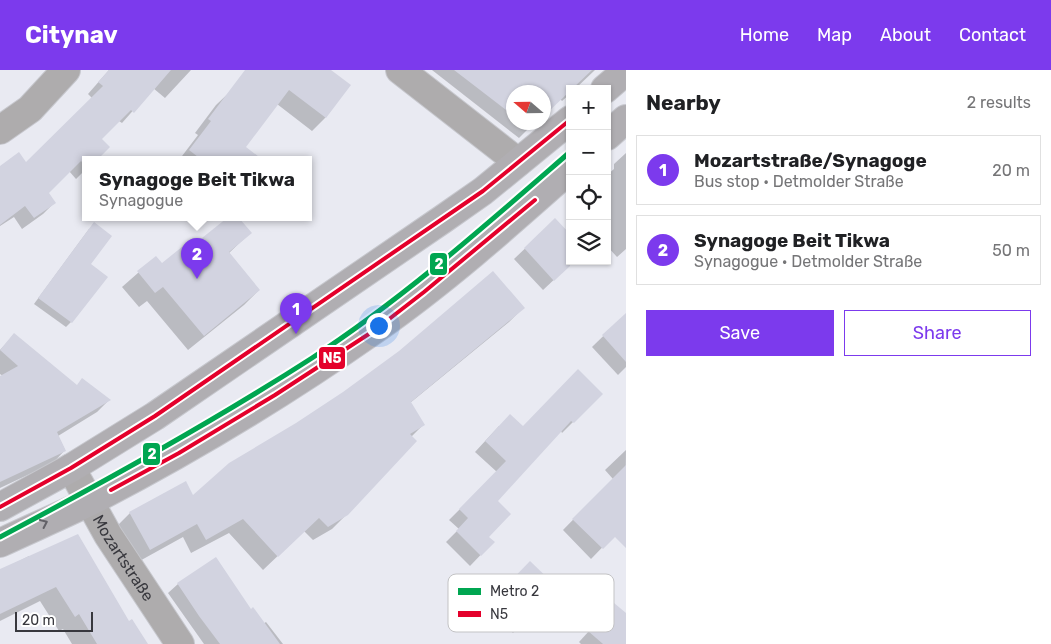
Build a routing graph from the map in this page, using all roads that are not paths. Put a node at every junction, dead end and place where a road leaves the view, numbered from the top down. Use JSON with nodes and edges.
{"nodes":[{"id":1,"x":66,"y":70,"type":"edge"},
{"id":2,"x":400,"y":70,"type":"edge"},
{"id":3,"x":626,"y":71,"type":"edge"},
{"id":4,"x":610,"y":85,"type":"edge"},
{"id":5,"x":626,"y":119,"type":"edge"},
{"id":6,"x":566,"y":123,"type":"edge"},
{"id":7,"x":0,"y":130,"type":"edge"},
{"id":8,"x":611,"y":132,"type":"edge"},
{"id":9,"x":518,"y":162,"type":"junction"},
{"id":10,"x":566,"y":173,"type":"edge"},
{"id":11,"x":543,"y":193,"type":"junction"},
{"id":12,"x":72,"y":468,"type":"junction"},
{"id":13,"x":89,"y":502,"type":"junction"},
{"id":14,"x":0,"y":507,"type":"edge"},
{"id":15,"x":0,"y":543,"type":"edge"},
{"id":16,"x":180,"y":644,"type":"edge"}],
"edges":[{"from":1,"to":7,"type":"street"},
{"from":2,"to":9,"type":"street"},
{"from":3,"to":4,"type":"main road"},
{"from":5,"to":8,"type":"main road"},
{"from":6,"to":9,"type":"main road"},
{"from":9,"to":11,"type":"main road"},
{"from":9,"to":12,"type":"main road"},
{"from":10,"to":11,"type":"main road"},
{"from":11,"to":13,"type":"main road"},
{"from":12,"to":13,"type":"street","name":"Mozartstraße"},
{"from":12,"to":14,"type":"main road"},
{"from":15,"to":13,"type":"main road","one_way":true},
{"from":13,"to":16,"type":"street","name":"Mozartstraße"}]}
